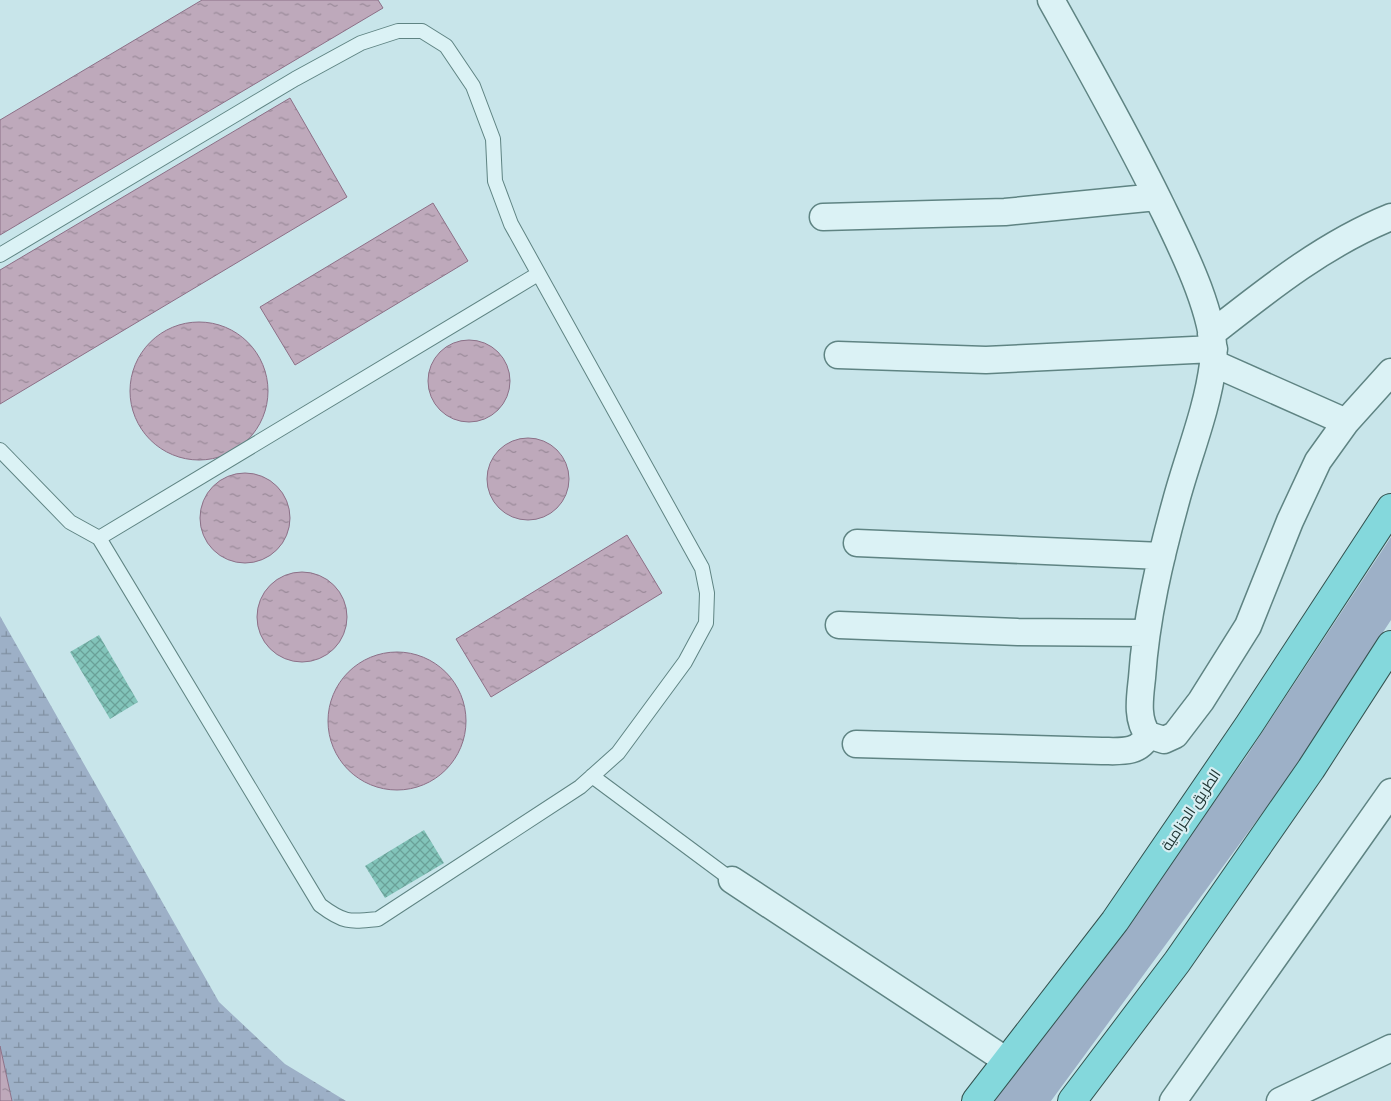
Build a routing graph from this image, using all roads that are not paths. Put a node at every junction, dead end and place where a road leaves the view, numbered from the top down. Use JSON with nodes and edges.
{"nodes":[{"id":1,"x":1051,"y":0,"type":"edge"},
{"id":2,"x":1157,"y":197,"type":"junction"},
{"id":3,"x":823,"y":217,"type":"dead end"},
{"id":4,"x":1391,"y":217,"type":"edge"},
{"id":5,"x":0,"y":255,"type":"edge"},
{"id":6,"x":538,"y":274,"type":"junction"},
{"id":7,"x":1213,"y":349,"type":"junction"},
{"id":8,"x":838,"y":355,"type":"dead end"},
{"id":9,"x":1391,"y":372,"type":"edge"},
{"id":10,"x":1346,"y":422,"type":"junction"},
{"id":11,"x":0,"y":450,"type":"edge"},
{"id":12,"x":1391,"y":508,"type":"edge"},
{"id":13,"x":99,"y":538,"type":"junction"},
{"id":14,"x":857,"y":542,"type":"dead end"},
{"id":15,"x":1162,"y":556,"type":"junction"},
{"id":16,"x":839,"y":625,"type":"dead end"},
{"id":17,"x":1145,"y":633,"type":"junction"},
{"id":18,"x":1391,"y":645,"type":"edge"},
{"id":19,"x":1148,"y":735,"type":"junction"},
{"id":20,"x":856,"y":744,"type":"dead end"},
{"id":21,"x":592,"y":776,"type":"junction"},
{"id":22,"x":1391,"y":792,"type":"edge"},
{"id":23,"x":732,"y":880,"type":"joint"},
{"id":24,"x":1391,"y":1048,"type":"edge"},
{"id":25,"x":1007,"y":1061,"type":"junction"},
{"id":26,"x":976,"y":1101,"type":"edge"},
{"id":27,"x":1072,"y":1101,"type":"edge"},
{"id":28,"x":1173,"y":1101,"type":"edge"},
{"id":29,"x":1280,"y":1101,"type":"edge"}],
"edges":[{"from":1,"to":2,"type":"street"},
{"from":2,"to":3,"type":"street"},
{"from":2,"to":7,"type":"street"},
{"from":4,"to":7,"type":"street"},
{"from":5,"to":6,"type":"lane"},
{"from":6,"to":13,"type":"lane"},
{"from":6,"to":21,"type":"lane"},
{"from":7,"to":8,"type":"street"},
{"from":7,"to":10,"type":"street"},
{"from":7,"to":15,"type":"street"},
{"from":9,"to":10,"type":"street"},
{"from":10,"to":19,"type":"street"},
{"from":11,"to":13,"type":"lane"},
{"from":12,"to":25,"type":"highway","name":"الطريق الحزامية"},
{"from":13,"to":21,"type":"lane"},
{"from":14,"to":15,"type":"street"},
{"from":15,"to":17,"type":"street"},
{"from":16,"to":17,"type":"street"},
{"from":17,"to":19,"type":"street"},
{"from":18,"to":27,"type":"highway"},
{"from":19,"to":20,"type":"street"},
{"from":21,"to":23,"type":"lane"},
{"from":22,"to":28,"type":"street"},
{"from":23,"to":25,"type":"street"},
{"from":24,"to":29,"type":"street"},
{"from":25,"to":26,"type":"highway","name":"الطريق الحزامية"}]}
